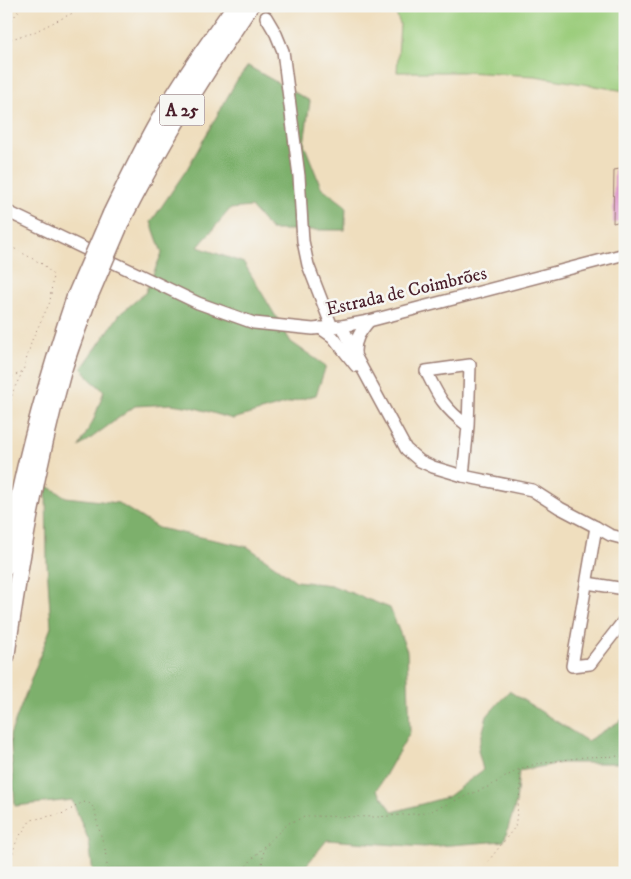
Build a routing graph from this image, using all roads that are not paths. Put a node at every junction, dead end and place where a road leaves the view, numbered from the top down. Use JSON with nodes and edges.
{"nodes":[{"id":1,"x":235,"y":6,"type":"edge"},
{"id":2,"x":250,"y":6,"type":"edge"},
{"id":3,"x":266,"y":17,"type":"dead end"},
{"id":4,"x":6,"y":211,"type":"edge"},
{"id":5,"x":117,"y":217,"type":"junction"},
{"id":6,"x":625,"y":254,"type":"edge"},
{"id":7,"x":81,"y":300,"type":"junction"},
{"id":8,"x":369,"y":321,"type":"junction"},
{"id":9,"x":337,"y":327,"type":"junction"},
{"id":10,"x":320,"y":328,"type":"junction"},
{"id":11,"x":355,"y":355,"type":"junction"},
{"id":12,"x":375,"y":393,"type":"junction"},
{"id":13,"x":468,"y":426,"type":"junction"},
{"id":14,"x":464,"y":476,"type":"junction"},
{"id":15,"x":596,"y":527,"type":"junction"},
{"id":16,"x":625,"y":539,"type":"edge"},
{"id":17,"x":6,"y":566,"type":"edge"},
{"id":18,"x":587,"y":583,"type":"junction"},
{"id":19,"x":625,"y":589,"type":"edge"},
{"id":20,"x":625,"y":619,"type":"edge"},
{"id":21,"x":6,"y":657,"type":"edge"}],
"edges":[{"from":1,"to":5,"type":"highway","number":"A 25"},
{"from":2,"to":5,"type":"highway","number":"A 25"},
{"from":3,"to":9,"type":"street"},
{"from":4,"to":10,"type":"street","name":"Estrada de Coimbrões"},
{"from":5,"to":7,"type":"highway","number":"A 25","bridge":true},
{"from":6,"to":8,"type":"street","name":"Estrada de Coimbrões"},
{"from":7,"to":17,"type":"highway","number":"A 25"},
{"from":7,"to":21,"type":"highway","number":"A 25"},
{"from":8,"to":9,"type":"street","name":"Estrada de Coimbrões"},
{"from":8,"to":11,"type":"street"},
{"from":9,"to":10,"type":"street","name":"Estrada de Coimbrões"},
{"from":9,"to":11,"type":"street"},
{"from":10,"to":12,"type":"street"},
{"from":11,"to":12,"type":"street"},
{"from":12,"to":14,"type":"street"},
{"from":13,"to":13,"type":"street"},
{"from":13,"to":14,"type":"street"},
{"from":14,"to":15,"type":"street"},
{"from":15,"to":16,"type":"street"},
{"from":15,"to":18,"type":"street"},
{"from":18,"to":19,"type":"street"},
{"from":18,"to":20,"type":"street"}]}
